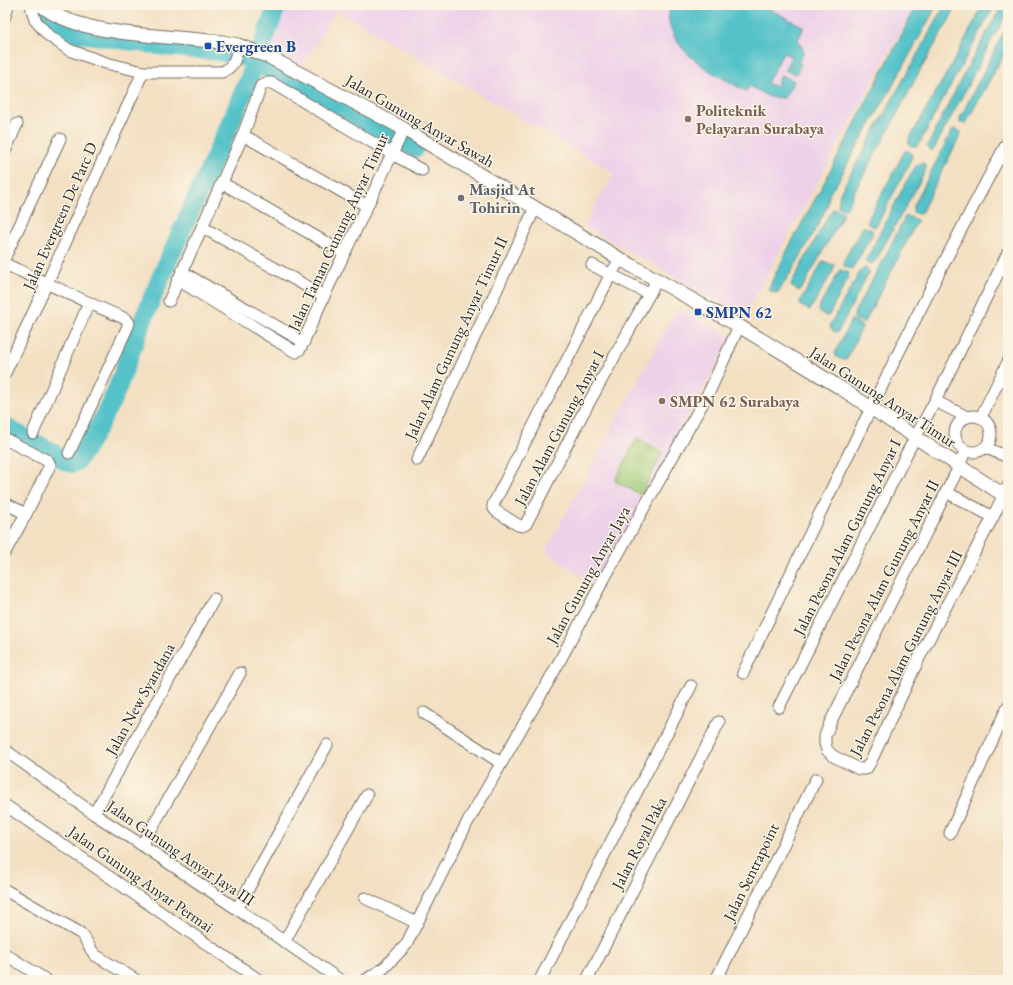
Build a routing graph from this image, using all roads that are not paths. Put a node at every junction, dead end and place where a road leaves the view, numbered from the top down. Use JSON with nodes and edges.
{"nodes":[{"id":1,"x":8,"y":5,"type":"edge"},
{"id":2,"x":31,"y":5,"type":"edge"},
{"id":3,"x":41,"y":5,"type":"edge"},
{"id":4,"x":5,"y":16,"type":"edge"},
{"id":5,"x":236,"y":53,"type":"junction"},
{"id":6,"x":143,"y":72,"type":"junction"},
{"id":7,"x":17,"y":124,"type":"dead end"},
{"id":8,"x":403,"y":132,"type":"junction"},
{"id":9,"x":243,"y":135,"type":"junction"},
{"id":10,"x":60,"y":139,"type":"dead end"},
{"id":11,"x":1008,"y":141,"type":"edge"},
{"id":12,"x":5,"y":151,"type":"edge"},
{"id":13,"x":393,"y":153,"type":"junction"},
{"id":14,"x":422,"y":170,"type":"dead end"},
{"id":15,"x":222,"y":182,"type":"junction"},
{"id":16,"x":367,"y":206,"type":"junction"},
{"id":17,"x":534,"y":208,"type":"junction"},
{"id":18,"x":202,"y":227,"type":"junction"},
{"id":19,"x":344,"y":253,"type":"junction"},
{"id":20,"x":1008,"y":253,"type":"edge"},
{"id":21,"x":5,"y":257,"type":"edge"},
{"id":22,"x":620,"y":260,"type":"junction"},
{"id":23,"x":5,"y":264,"type":"edge"},
{"id":24,"x":592,"y":265,"type":"dead end"},
{"id":25,"x":611,"y":274,"type":"junction"},
{"id":26,"x":180,"y":276,"type":"junction"},
{"id":27,"x":657,"y":280,"type":"junction"},
{"id":28,"x":48,"y":283,"type":"junction"},
{"id":29,"x":649,"y":294,"type":"junction"},
{"id":30,"x":324,"y":296,"type":"junction"},
{"id":31,"x":169,"y":301,"type":"dead end"},
{"id":32,"x":89,"y":303,"type":"junction"},
{"id":33,"x":739,"y":326,"type":"junction"},
{"id":34,"x":1008,"y":362,"type":"edge"},
{"id":35,"x":5,"y":373,"type":"edge"},
{"id":36,"x":935,"y":401,"type":"junction"},
{"id":37,"x":871,"y":408,"type":"junction"},
{"id":38,"x":967,"y":417,"type":"junction"},
{"id":39,"x":981,"y":417,"type":"junction"},
{"id":40,"x":33,"y":433,"type":"dead end"},
{"id":41,"x":915,"y":438,"type":"junction"},
{"id":42,"x":5,"y":439,"type":"edge"},
{"id":43,"x":986,"y":448,"type":"junction"},
{"id":44,"x":965,"y":451,"type":"junction"},
{"id":45,"x":69,"y":453,"type":"dead end"},
{"id":46,"x":1008,"y":457,"type":"edge"},
{"id":47,"x":417,"y":460,"type":"dead end"},
{"id":48,"x":959,"y":467,"type":"junction"},
{"id":49,"x":946,"y":492,"type":"junction"},
{"id":50,"x":1006,"y":493,"type":"edge"},
{"id":51,"x":5,"y":503,"type":"edge"},
{"id":52,"x":26,"y":514,"type":"junction"},
{"id":53,"x":993,"y":517,"type":"junction"},
{"id":54,"x":5,"y":552,"type":"edge"},
{"id":55,"x":214,"y":599,"type":"dead end"},
{"id":56,"x":240,"y":673,"type":"dead end"},
{"id":57,"x":743,"y":673,"type":"dead end"},
{"id":58,"x":691,"y":686,"type":"dead end"},
{"id":59,"x":1008,"y":706,"type":"edge"},
{"id":60,"x":779,"y":707,"type":"dead end"},
{"id":61,"x":424,"y":713,"type":"dead end"},
{"id":62,"x":719,"y":722,"type":"dead end"},
{"id":63,"x":830,"y":724,"type":"joint"},
{"id":64,"x":327,"y":746,"type":"dead end"},
{"id":65,"x":5,"y":750,"type":"edge"},
{"id":66,"x":502,"y":763,"type":"junction"},
{"id":67,"x":816,"y":779,"type":"dead end"},
{"id":68,"x":367,"y":795,"type":"dead end"},
{"id":69,"x":5,"y":805,"type":"edge"},
{"id":70,"x":94,"y":814,"type":"junction"},
{"id":71,"x":950,"y":833,"type":"dead end"},
{"id":72,"x":142,"y":845,"type":"junction"},
{"id":73,"x":5,"y":890,"type":"edge"},
{"id":74,"x":365,"y":898,"type":"dead end"},
{"id":75,"x":237,"y":909,"type":"junction"},
{"id":76,"x":417,"y":922,"type":"junction"},
{"id":77,"x":284,"y":942,"type":"junction"},
{"id":78,"x":5,"y":954,"type":"edge"},
{"id":79,"x":46,"y":980,"type":"edge"},
{"id":80,"x":136,"y":980,"type":"edge"},
{"id":81,"x":259,"y":980,"type":"edge"},
{"id":82,"x":340,"y":980,"type":"edge"},
{"id":83,"x":366,"y":980,"type":"edge"},
{"id":84,"x":540,"y":980,"type":"edge"},
{"id":85,"x":587,"y":980,"type":"edge"},
{"id":86,"x":716,"y":980,"type":"edge"}],
"edges":[{"from":1,"to":4,"type":"street"},
{"from":2,"to":6,"type":"street"},
{"from":3,"to":5,"type":"street","name":"Jalan Gunung Anyar Sawah"},
{"from":5,"to":6,"type":"street"},
{"from":5,"to":8,"type":"street","name":"Jalan Gunung Anyar Sawah"},
{"from":6,"to":28,"type":"street","name":"Jalan Evergreen De Parc D"},
{"from":7,"to":12,"type":"street"},
{"from":8,"to":13,"type":"street","name":"Jalan Taman Gunung Anyar Timur"},
{"from":8,"to":17,"type":"street","name":"Jalan Gunung Anyar Sawah"},
{"from":9,"to":13,"type":"street"},
{"from":9,"to":15,"type":"street"},
{"from":9,"to":16,"type":"street"},
{"from":10,"to":21,"type":"street"},
{"from":11,"to":37,"type":"street"},
{"from":13,"to":14,"type":"street"},
{"from":13,"to":16,"type":"street","name":"Jalan Taman Gunung Anyar Timur"},
{"from":15,"to":18,"type":"street"},
{"from":15,"to":19,"type":"street"},
{"from":16,"to":19,"type":"street","name":"Jalan Taman Gunung Anyar Timur"},
{"from":17,"to":22,"type":"street","name":"Jalan Gunung Anyar Sawah"},
{"from":17,"to":47,"type":"street","name":"Jalan Alam Gunung Anyar Timur II"},
{"from":18,"to":26,"type":"street"},
{"from":18,"to":30,"type":"street"},
{"from":19,"to":30,"type":"street","name":"Jalan Taman Gunung Anyar Timur"},
{"from":20,"to":36,"type":"street","name":"Jalan Pesona Alam Gunung Anyar I"},
{"from":22,"to":25,"type":"street","name":"Jalan Alam Gunung Anyar I"},
{"from":22,"to":27,"type":"street","name":"Jalan Gunung Anyar Sawah"},
{"from":23,"to":28,"type":"street"},
{"from":24,"to":25,"type":"street"},
{"from":25,"to":29,"type":"street"},
{"from":25,"to":29,"type":"street","name":"Jalan Alam Gunung Anyar I"},
{"from":26,"to":30,"type":"street","name":"Jalan Taman Gunung Anyar Timur"},
{"from":26,"to":31,"type":"street"},
{"from":27,"to":29,"type":"street","name":"Jalan Alam Gunung Anyar I"},
{"from":27,"to":33,"type":"street","name":"Jalan Gunung Anyar Sawah"},
{"from":28,"to":32,"type":"street"},
{"from":28,"to":35,"type":"street","name":"Jalan Evergreen De Parc D"},
{"from":32,"to":40,"type":"street"},
{"from":32,"to":45,"type":"street"},
{"from":33,"to":37,"type":"street","name":"Jalan Gunung Anyar Timur"},
{"from":33,"to":66,"type":"street","name":"Jalan Gunung Anyar Jaya"},
{"from":34,"to":39,"type":"street"},
{"from":36,"to":38,"type":"street"},
{"from":36,"to":41,"type":"street","name":"Jalan Pesona Alam Gunung Anyar I"},
{"from":37,"to":41,"type":"street","name":"Jalan Gunung Anyar Timur"},
{"from":37,"to":57,"type":"street"},
{"from":38,"to":39,"type":"street"},
{"from":38,"to":44,"type":"street"},
{"from":39,"to":43,"type":"street"},
{"from":41,"to":48,"type":"street","name":"Jalan Gunung Anyar Timur"},
{"from":41,"to":60,"type":"street","name":"Jalan Pesona Alam Gunung Anyar I"},
{"from":42,"to":52,"type":"street"},
{"from":43,"to":44,"type":"street"},
{"from":43,"to":46,"type":"street"},
{"from":44,"to":48,"type":"street","name":"Jalan Pesona Alam Gunung Anyar II"},
{"from":48,"to":49,"type":"street","name":"Jalan Pesona Alam Gunung Anyar II"},
{"from":48,"to":50,"type":"street","name":"Jalan Gunung Anyar Timur"},
{"from":49,"to":53,"type":"street"},
{"from":49,"to":63,"type":"street","name":"Jalan Pesona Alam Gunung Anyar II"},
{"from":50,"to":53,"type":"street","name":"Jalan Pesona Alam Gunung Anyar III"},
{"from":51,"to":52,"type":"street"},
{"from":52,"to":54,"type":"street"},
{"from":53,"to":63,"type":"street","name":"Jalan Pesona Alam Gunung Anyar III"},
{"from":55,"to":70,"type":"street","name":"Jalan New Syandana"},
{"from":56,"to":72,"type":"street"},
{"from":58,"to":84,"type":"street"},
{"from":59,"to":71,"type":"street"},
{"from":61,"to":66,"type":"street"},
{"from":62,"to":85,"type":"street","name":"Jalan Royal Paka"},
{"from":64,"to":75,"type":"street"},
{"from":65,"to":70,"type":"street","name":"Jalan Gunung Anyar Jaya III"},
{"from":66,"to":76,"type":"street","name":"Jalan Gunung Anyar Jaya"},
{"from":67,"to":86,"type":"street","name":"Jalan Sentrapoint"},
{"from":68,"to":77,"type":"street"},
{"from":69,"to":81,"type":"street","name":"Jalan Gunung Anyar Permai"},
{"from":70,"to":72,"type":"street","name":"Jalan Gunung Anyar Jaya III"},
{"from":72,"to":75,"type":"street","name":"Jalan Gunung Anyar Jaya III"},
{"from":73,"to":80,"type":"street"},
{"from":74,"to":76,"type":"street"},
{"from":75,"to":77,"type":"street","name":"Jalan Gunung Anyar Jaya III"},
{"from":76,"to":83,"type":"street","name":"Jalan Gunung Anyar Jaya"},
{"from":77,"to":82,"type":"street","name":"Jalan Gunung Anyar Jaya III"},
{"from":78,"to":79,"type":"street"}]}
